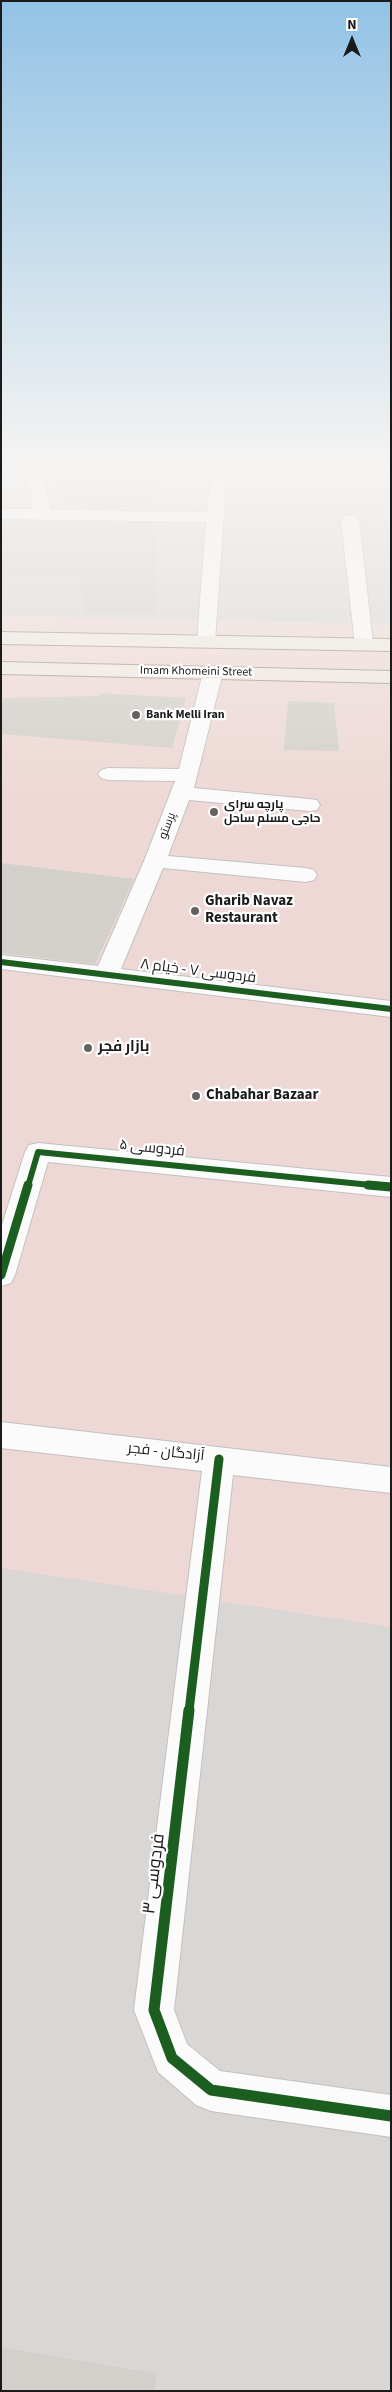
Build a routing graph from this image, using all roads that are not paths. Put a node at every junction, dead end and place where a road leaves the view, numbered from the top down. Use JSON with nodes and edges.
{"nodes":[{"id":1,"x":211,"y":581,"type":"edge"},
{"id":2,"x":357,"y":581,"type":"edge"},
{"id":3,"x":1,"y":638,"type":"edge"},
{"id":4,"x":206,"y":641,"type":"junction"},
{"id":5,"x":364,"y":644,"type":"junction"},
{"id":6,"x":391,"y":645,"type":"edge"},
{"id":7,"x":1,"y":668,"type":"edge"},
{"id":8,"x":212,"y":672,"type":"junction"},
{"id":9,"x":391,"y":677,"type":"edge"},
{"id":10,"x":108,"y":774,"type":"dead end"},
{"id":11,"x":184,"y":784,"type":"junction"},
{"id":12,"x":309,"y":805,"type":"dead end"},
{"id":13,"x":155,"y":861,"type":"junction"},
{"id":14,"x":306,"y":875,"type":"dead end"},
{"id":15,"x":1,"y":962,"type":"edge"},
{"id":16,"x":107,"y":974,"type":"junction"},
{"id":17,"x":391,"y":1009,"type":"edge"},
{"id":18,"x":391,"y":1188,"type":"edge"},
{"id":19,"x":1,"y":1276,"type":"edge"},
{"id":20,"x":1,"y":1435,"type":"edge"},
{"id":21,"x":220,"y":1459,"type":"junction"},
{"id":22,"x":391,"y":1480,"type":"edge"},
{"id":23,"x":391,"y":2116,"type":"edge"}],
"edges":[{"from":1,"to":4,"type":"street"},
{"from":2,"to":5,"type":"street"},
{"from":3,"to":4,"type":"main road"},
{"from":4,"to":5,"type":"main road"},
{"from":5,"to":6,"type":"main road"},
{"from":7,"to":8,"type":"main road","name":"Imam Khomeini Street"},
{"from":8,"to":9,"type":"main road","name":"Imam Khomeini Street"},
{"from":8,"to":11,"type":"street","name":"پرستو"},
{"from":10,"to":11,"type":"street"},
{"from":11,"to":12,"type":"street"},
{"from":11,"to":13,"type":"street","name":"پرستو"},
{"from":13,"to":14,"type":"street"},
{"from":13,"to":16,"type":"street","name":"پرستو"},
{"from":15,"to":16,"type":"street","name":"فردوسی ۷ - خیام ۸"},
{"from":16,"to":17,"type":"street","name":"فردوسی ۷ - خیام ۸"},
{"from":18,"to":19,"type":"street","name":"فردوسی ۵"},
{"from":20,"to":21,"type":"street","name":"آزادگان - فجر"},
{"from":21,"to":22,"type":"street","name":"آزادگان - فجر"},
{"from":21,"to":23,"type":"street","name":"فردوسی ۳"}]}
